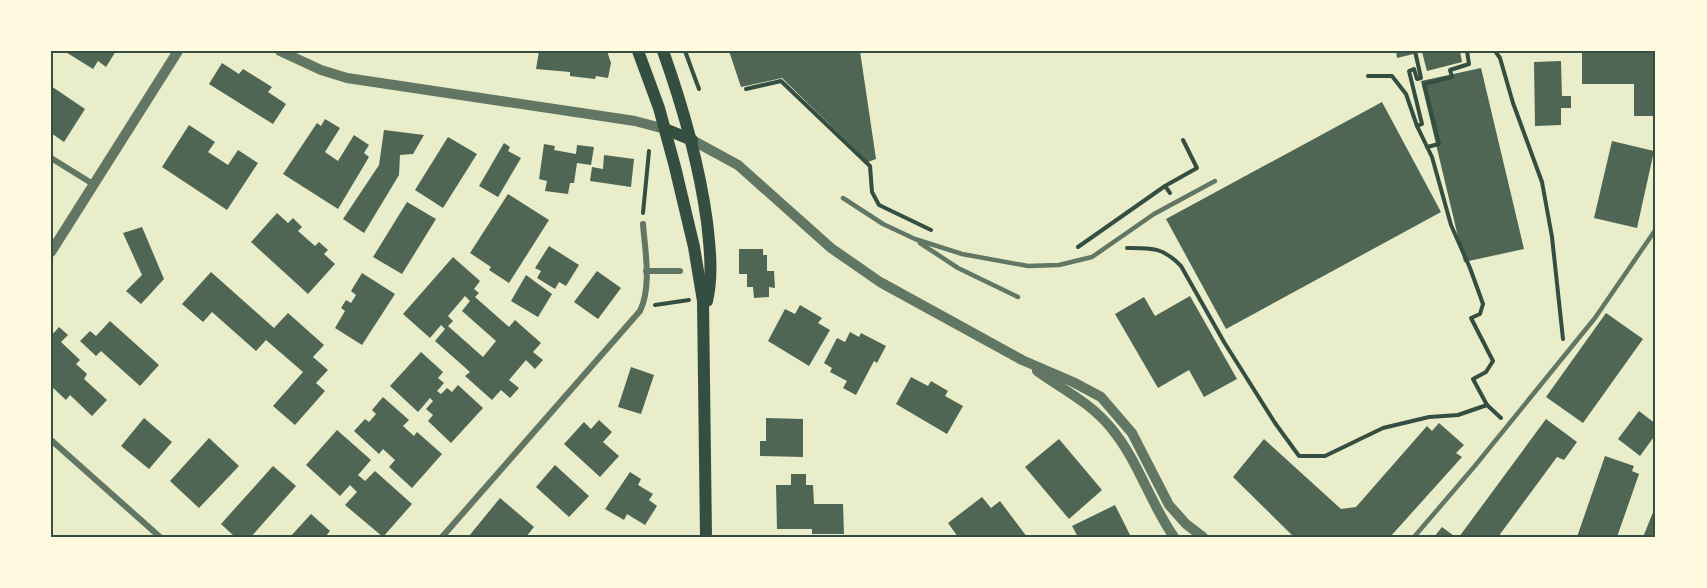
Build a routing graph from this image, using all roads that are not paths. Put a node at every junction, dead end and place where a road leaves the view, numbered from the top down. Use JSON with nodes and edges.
{"nodes":[{"id":1,"x":178,"y":51,"type":"edge"},
{"id":2,"x":280,"y":51,"type":"edge"},
{"id":3,"x":638,"y":51,"type":"edge"},
{"id":4,"x":663,"y":51,"type":"edge"},
{"id":5,"x":293,"y":54,"type":"edge"},
{"id":6,"x":665,"y":129,"type":"junction"},
{"id":7,"x":692,"y":140,"type":"junction"},
{"id":8,"x":51,"y":158,"type":"edge"},
{"id":9,"x":1215,"y":181,"type":"dead end"},
{"id":10,"x":93,"y":184,"type":"junction"},
{"id":11,"x":843,"y":198,"type":"dead end"},
{"id":12,"x":644,"y":224,"type":"road end"},
{"id":13,"x":1656,"y":229,"type":"edge"},
{"id":14,"x":915,"y":239,"type":"junction"},
{"id":15,"x":51,"y":252,"type":"edge"},
{"id":16,"x":646,"y":271,"type":"junction"},
{"id":17,"x":680,"y":271,"type":"dead end"},
{"id":18,"x":1018,"y":297,"type":"dead end"},
{"id":19,"x":704,"y":311,"type":"junction"},
{"id":20,"x":1022,"y":360,"type":"junction"},
{"id":21,"x":1073,"y":381,"type":"junction"},
{"id":22,"x":1067,"y":392,"type":"junction"},
{"id":23,"x":51,"y":440,"type":"edge"},
{"id":24,"x":160,"y":537,"type":"edge"},
{"id":25,"x":442,"y":537,"type":"edge"},
{"id":26,"x":706,"y":537,"type":"edge"},
{"id":27,"x":1174,"y":537,"type":"edge"},
{"id":28,"x":1203,"y":537,"type":"edge"},
{"id":29,"x":1414,"y":537,"type":"edge"}],
"edges":[{"from":1,"to":10,"type":"street"},
{"from":2,"to":5,"type":"street"},
{"from":3,"to":6,"type":"main road"},
{"from":4,"to":7,"type":"main road"},
{"from":5,"to":6,"type":"street"},
{"from":6,"to":7,"type":"main road"},
{"from":6,"to":19,"type":"main road"},
{"from":7,"to":19,"type":"main road"},
{"from":7,"to":20,"type":"street"},
{"from":8,"to":10,"type":"street"},
{"from":9,"to":14,"type":"lane"},
{"from":10,"to":15,"type":"street"},
{"from":11,"to":14,"type":"lane"},
{"from":12,"to":16,"type":"street"},
{"from":13,"to":29,"type":"lane"},
{"from":14,"to":18,"type":"lane"},
{"from":16,"to":17,"type":"street"},
{"from":16,"to":25,"type":"street"},
{"from":19,"to":26,"type":"main road"},
{"from":20,"to":21,"type":"street"},
{"from":20,"to":22,"type":"street"},
{"from":21,"to":22,"type":"street"},
{"from":21,"to":28,"type":"street"},
{"from":22,"to":27,"type":"street"},
{"from":23,"to":24,"type":"street"}]}
